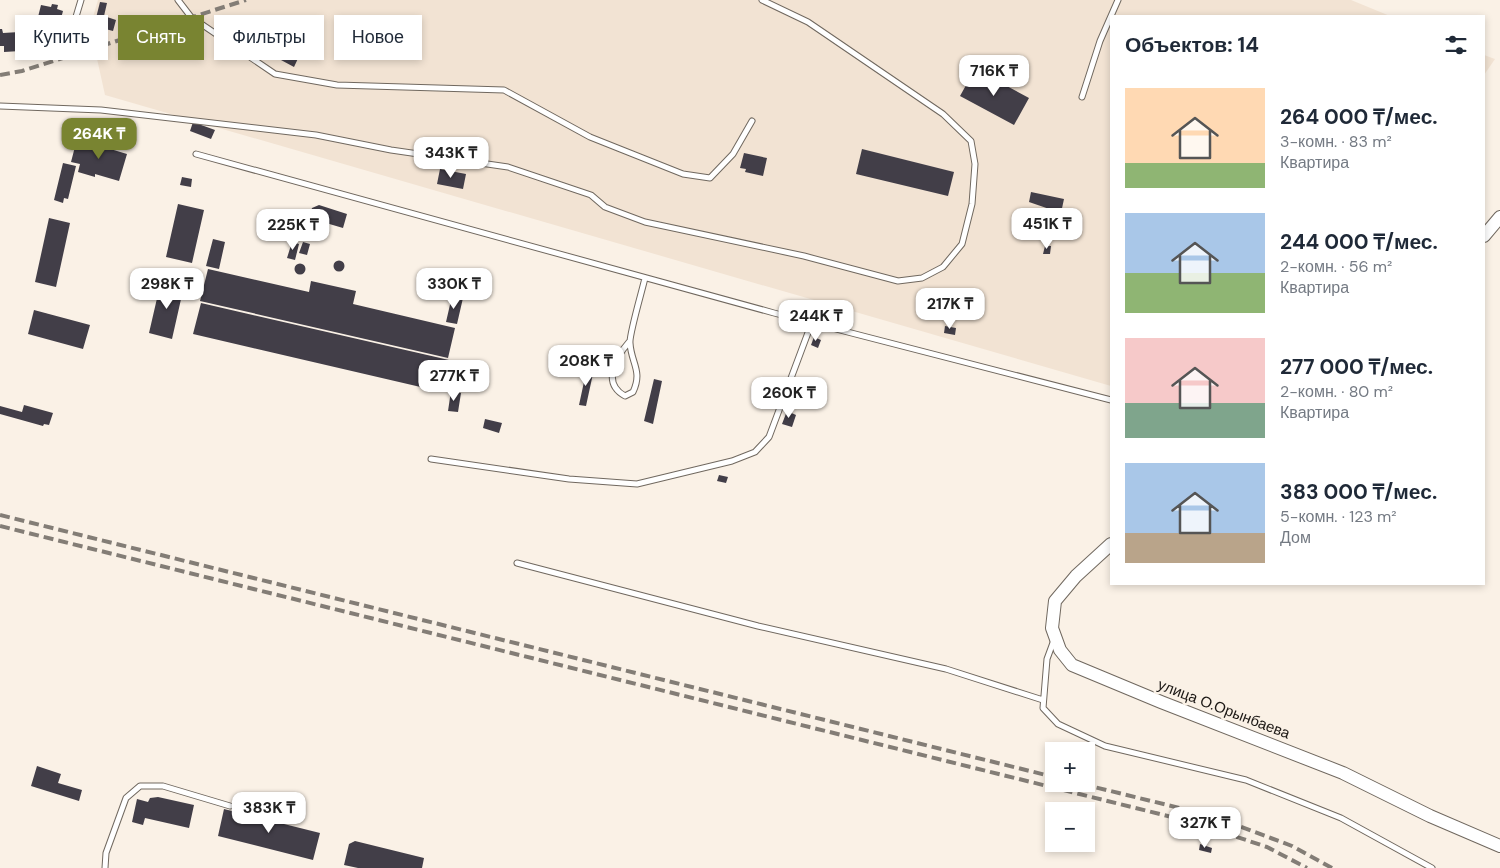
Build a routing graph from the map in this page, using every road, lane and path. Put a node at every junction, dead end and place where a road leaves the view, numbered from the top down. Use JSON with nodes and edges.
{"nodes":[{"id":1,"x":81,"y":0,"type":"edge"},
{"id":2,"x":178,"y":0,"type":"edge"},
{"id":3,"x":762,"y":0,"type":"edge"},
{"id":4,"x":1118,"y":0,"type":"edge"},
{"id":5,"x":76,"y":15,"type":"edge"},
{"id":6,"x":1112,"y":15,"type":"edge"},
{"id":7,"x":1110,"y":19,"type":"edge"},
{"id":8,"x":1082,"y":97,"type":"dead end"},
{"id":9,"x":0,"y":106,"type":"edge"},
{"id":10,"x":752,"y":121,"type":"dead end"},
{"id":11,"x":196,"y":154,"type":"dead end"},
{"id":12,"x":1500,"y":217,"type":"edge"},
{"id":13,"x":1485,"y":235,"type":"edge"},
{"id":14,"x":645,"y":278,"type":"junction"},
{"id":15,"x":812,"y":322,"type":"junction"},
{"id":16,"x":629,"y":342,"type":"junction"},
{"id":17,"x":1110,"y":400,"type":"edge"},
{"id":18,"x":430,"y":459,"type":"dead end"},
{"id":19,"x":1110,"y":545,"type":"edge"},
{"id":20,"x":517,"y":563,"type":"dead end"},
{"id":21,"x":1055,"y":638,"type":"junction"},
{"id":22,"x":1043,"y":700,"type":"junction"},
{"id":23,"x":230,"y":806,"type":"dead end"},
{"id":24,"x":1500,"y":846,"type":"edge"},
{"id":25,"x":105,"y":868,"type":"edge"},
{"id":26,"x":1432,"y":868,"type":"edge"}],
"edges":[{"from":1,"to":5,"type":"lane"},
{"from":2,"to":10,"type":"lane"},
{"from":3,"to":9,"type":"lane"},
{"from":4,"to":6,"type":"lane"},
{"from":7,"to":8,"type":"lane"},
{"from":11,"to":14,"type":"lane"},
{"from":12,"to":13,"type":"street"},
{"from":14,"to":15,"type":"lane"},
{"from":14,"to":16,"type":"lane"},
{"from":15,"to":17,"type":"lane"},
{"from":15,"to":18,"type":"lane"},
{"from":16,"to":16,"type":"lane"},
{"from":19,"to":21,"type":"street","name":"улица О.Орынбаева"},
{"from":20,"to":22,"type":"lane"},
{"from":21,"to":22,"type":"lane"},
{"from":21,"to":24,"type":"street","name":"улица О.Орынбаева"},
{"from":22,"to":26,"type":"lane"},
{"from":23,"to":25,"type":"lane"}]}
